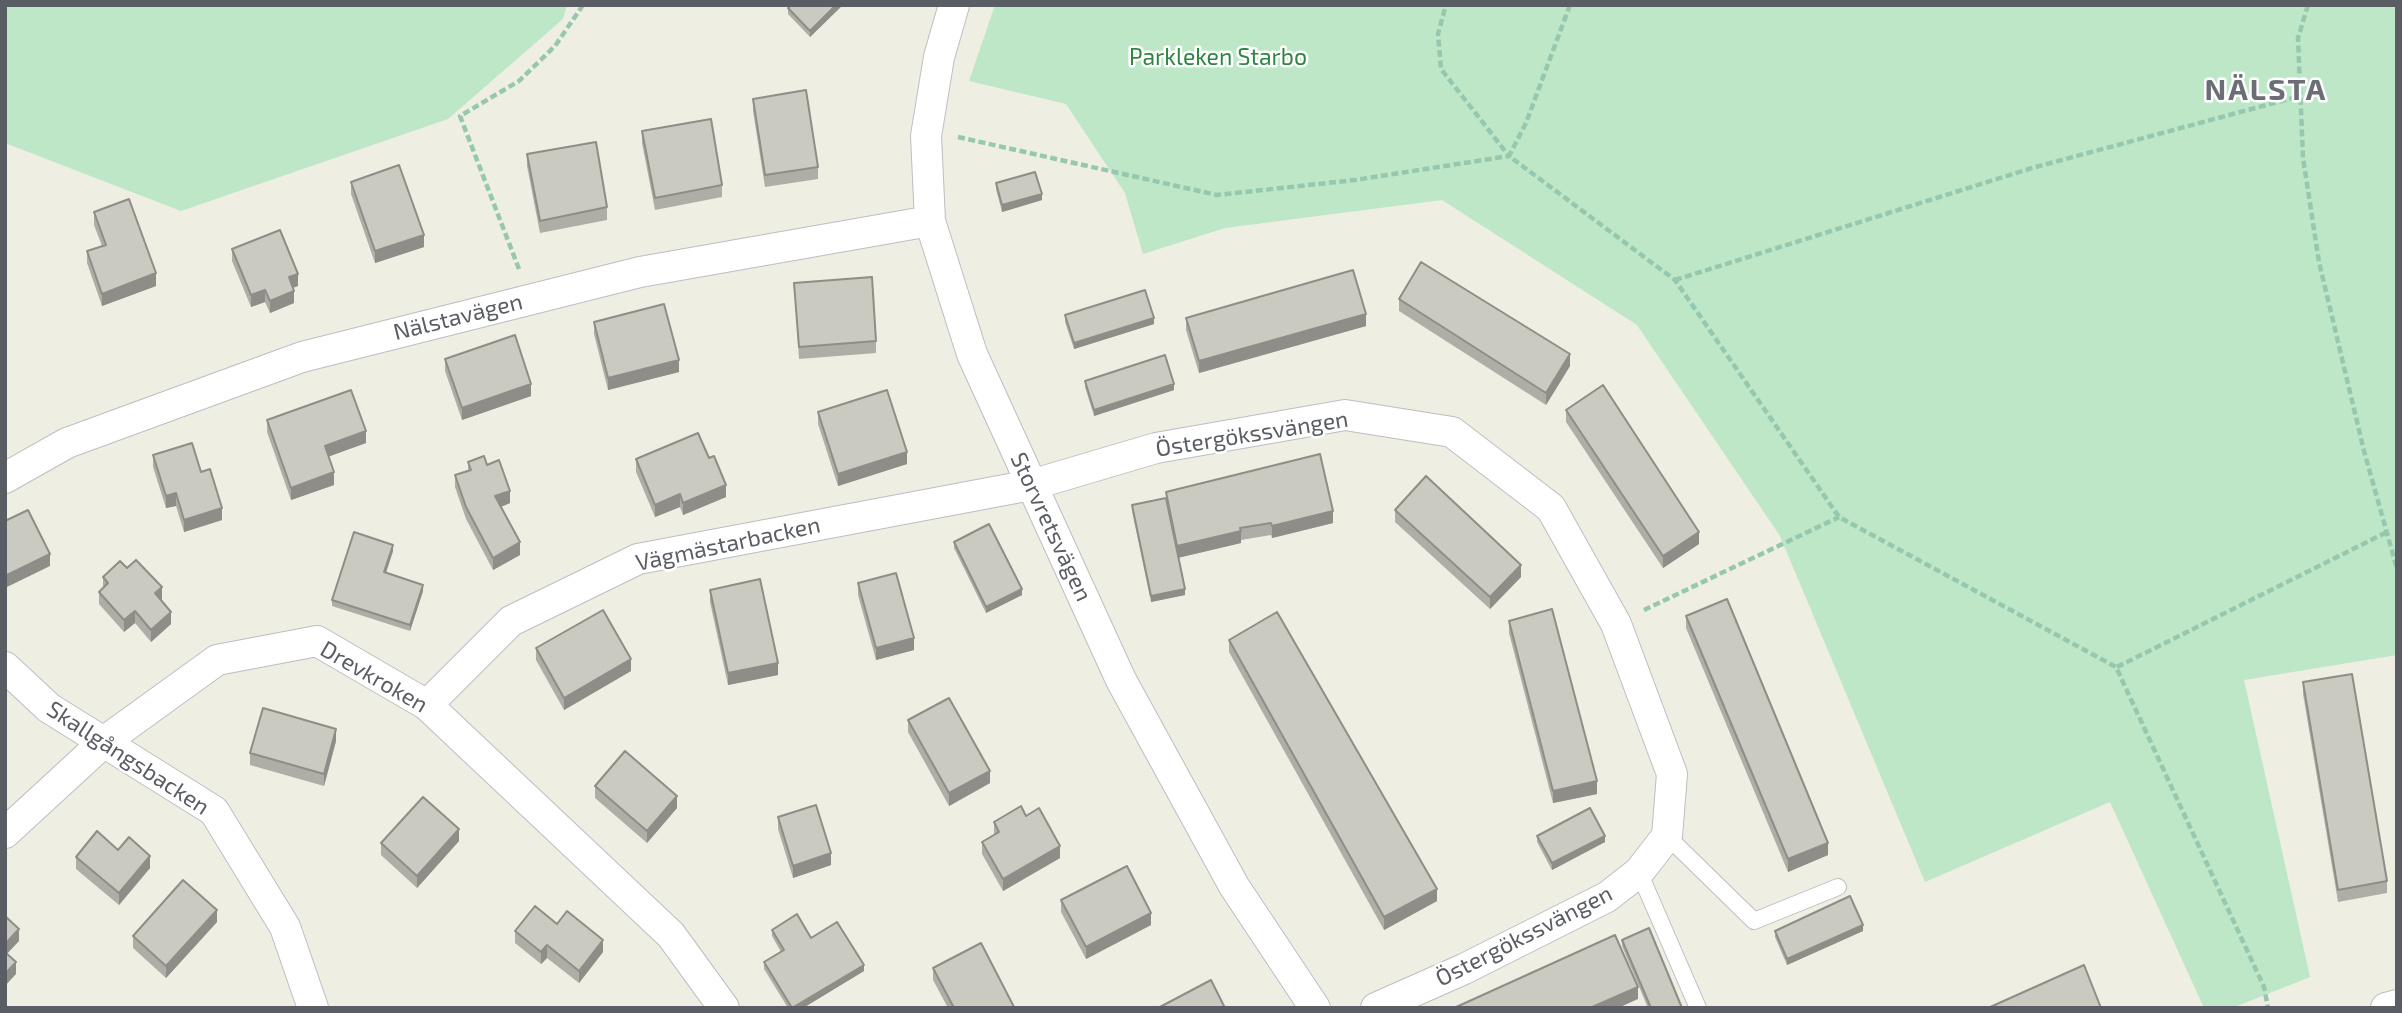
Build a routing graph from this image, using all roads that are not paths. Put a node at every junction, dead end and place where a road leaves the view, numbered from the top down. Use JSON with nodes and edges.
{"nodes":[{"id":1,"x":954,"y":5,"type":"edge"},
{"id":2,"x":930,"y":221,"type":"junction"},
{"id":3,"x":5,"y":478,"type":"edge"},
{"id":4,"x":1031,"y":485,"type":"junction"},
{"id":5,"x":5,"y":667,"type":"edge"},
{"id":6,"x":427,"y":705,"type":"junction"},
{"id":7,"x":104,"y":741,"type":"junction"},
{"id":8,"x":5,"y":832,"type":"edge"},
{"id":9,"x":1667,"y":836,"type":"junction"},
{"id":10,"x":1639,"y":872,"type":"junction"},
{"id":11,"x":1838,"y":887,"type":"dead end"},
{"id":12,"x":2397,"y":1004,"type":"edge"},
{"id":13,"x":313,"y":1008,"type":"edge"},
{"id":14,"x":724,"y":1008,"type":"edge"},
{"id":15,"x":1315,"y":1008,"type":"edge"},
{"id":16,"x":1376,"y":1008,"type":"edge"},
{"id":17,"x":1698,"y":1008,"type":"edge"},
{"id":18,"x":2386,"y":1008,"type":"edge"}],
"edges":[{"from":1,"to":2,"type":"street","name":"Storvretsvägen"},
{"from":2,"to":3,"type":"street","name":"Nälstavägen"},
{"from":2,"to":4,"type":"street","name":"Storvretsvägen"},
{"from":4,"to":6,"type":"street","name":"Vägmästarbacken"},
{"from":4,"to":9,"type":"street","name":"Östergökssvängen"},
{"from":4,"to":15,"type":"street","name":"Storvretsvägen"},
{"from":5,"to":7,"type":"street","name":"Skallgångsbacken"},
{"from":6,"to":7,"type":"street","name":"Drevkroken"},
{"from":6,"to":14,"type":"street","name":"Drevkroken"},
{"from":7,"to":8,"type":"street","name":"Drevkroken"},
{"from":7,"to":13,"type":"street","name":"Skallgångsbacken"},
{"from":9,"to":10,"type":"street","name":"Östergökssvängen"},
{"from":9,"to":11,"type":"lane"},
{"from":10,"to":16,"type":"street","name":"Östergökssvängen"},
{"from":10,"to":17,"type":"lane"},
{"from":12,"to":18,"type":"street"}]}
